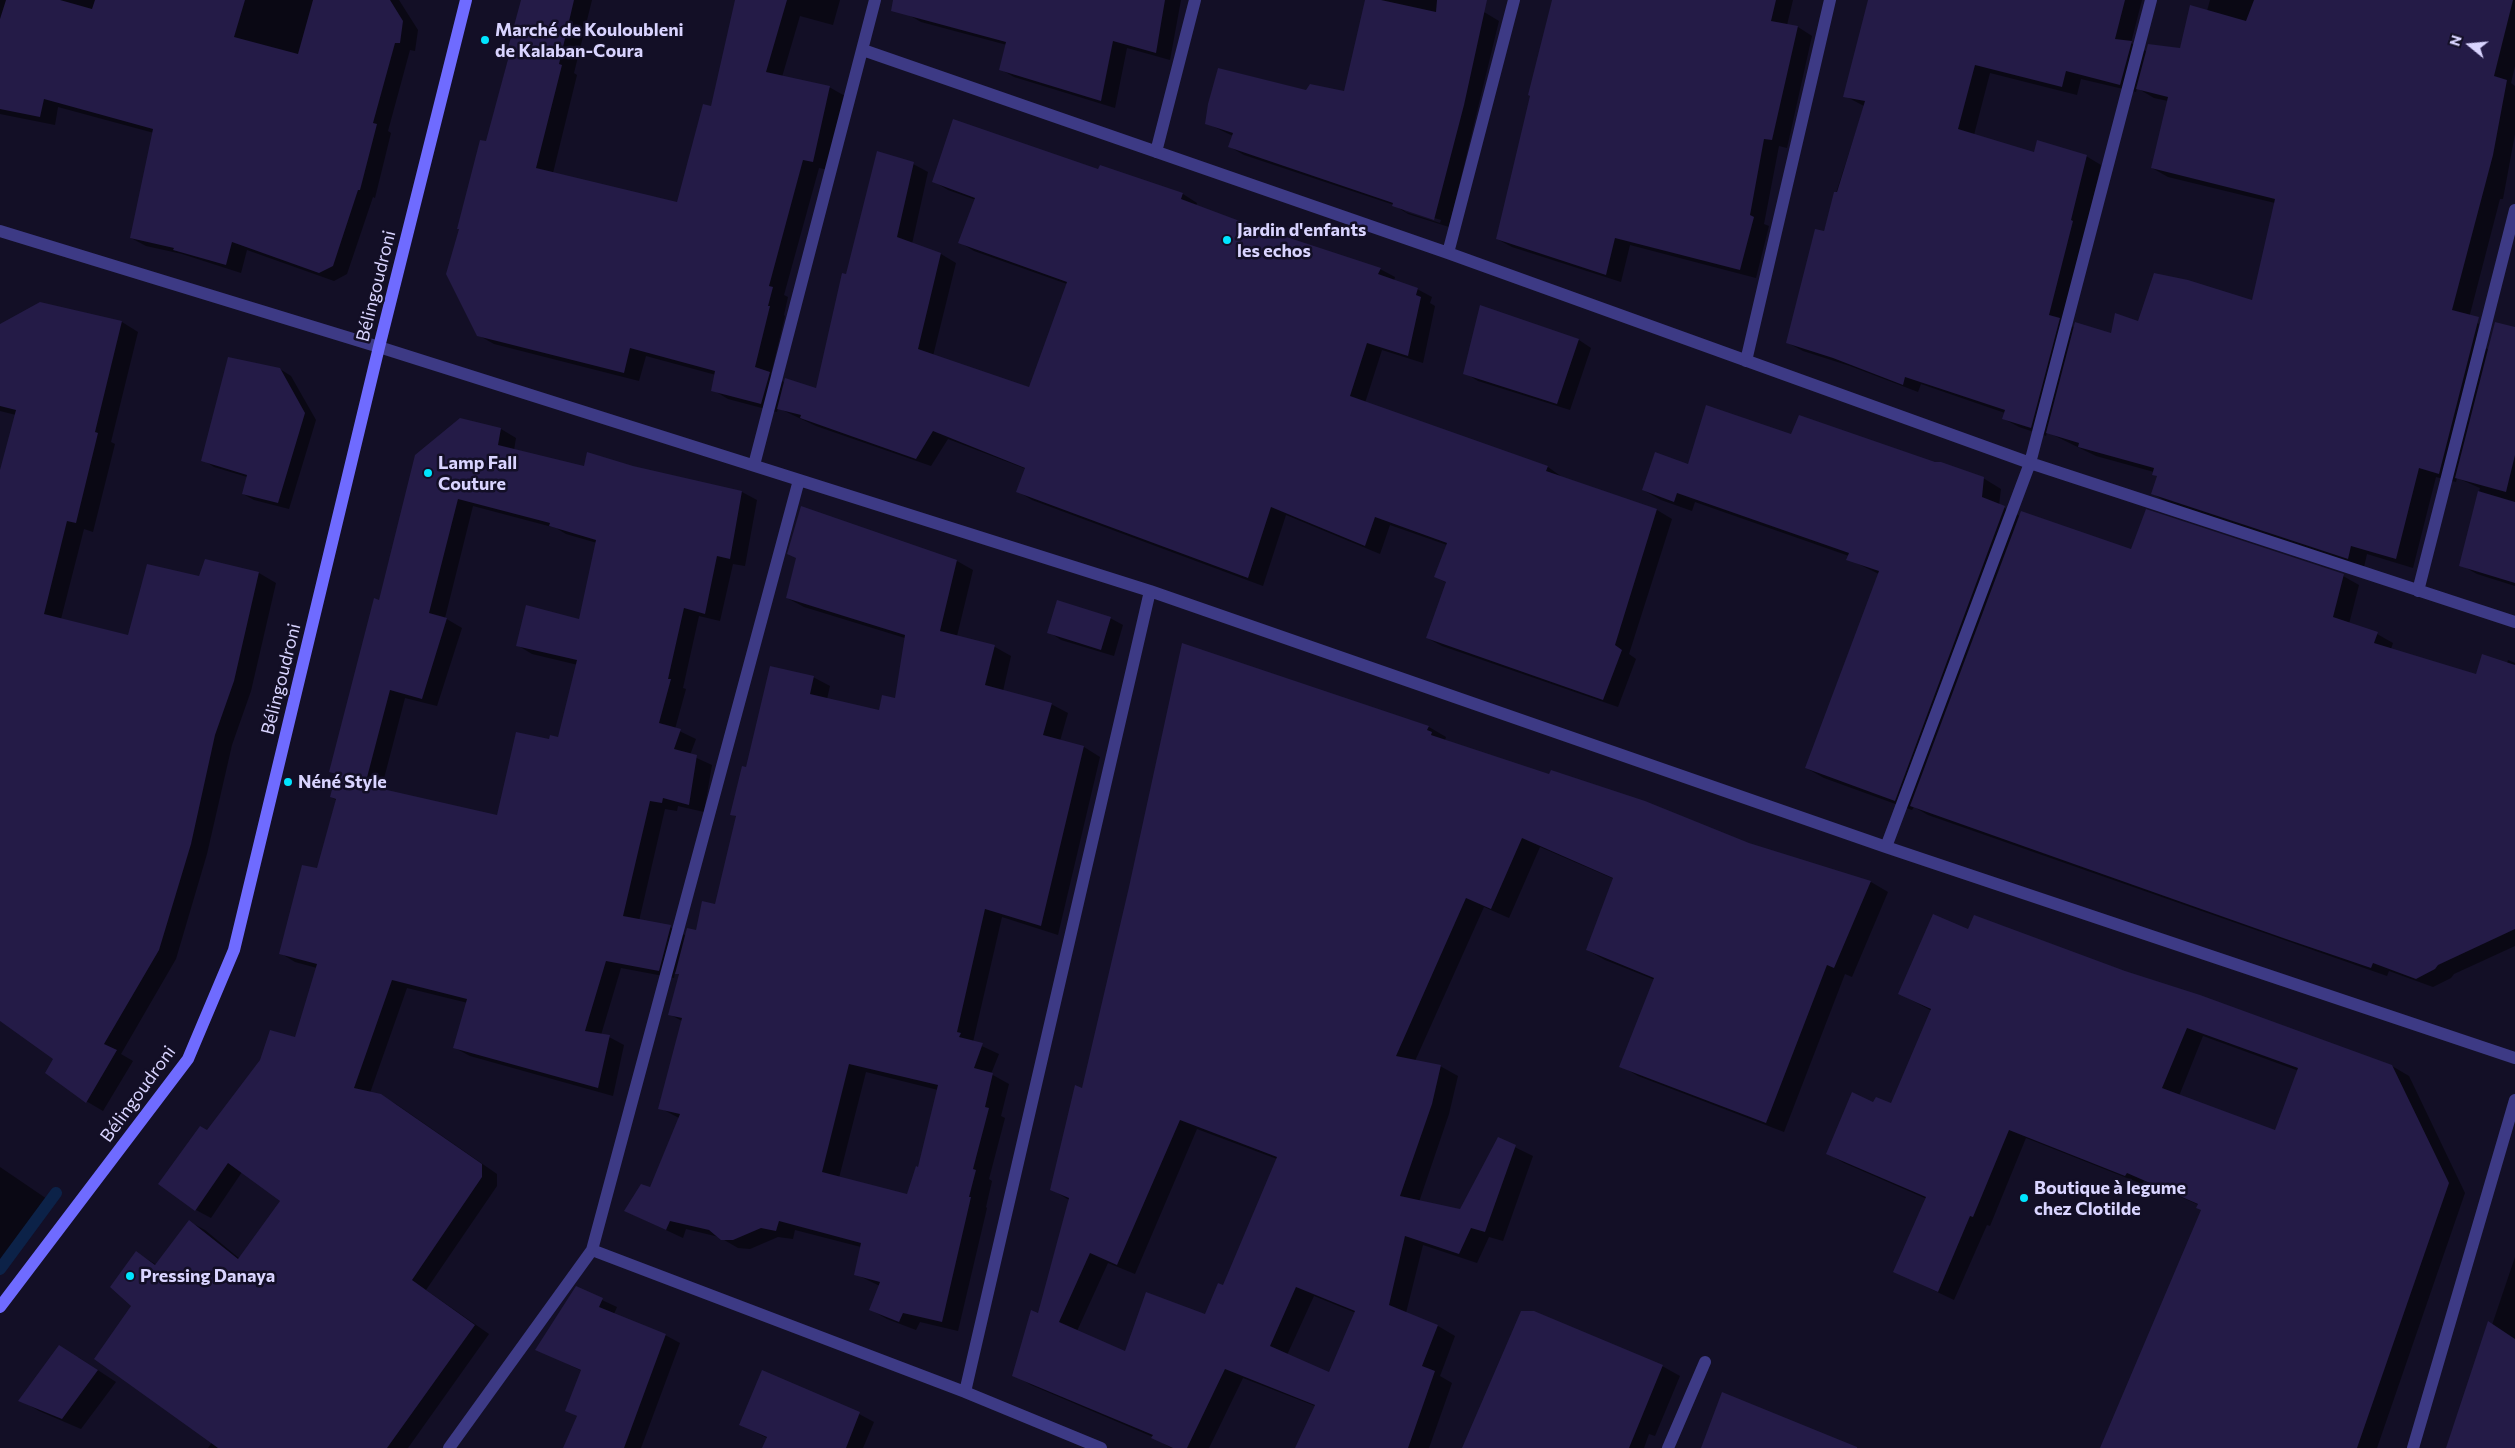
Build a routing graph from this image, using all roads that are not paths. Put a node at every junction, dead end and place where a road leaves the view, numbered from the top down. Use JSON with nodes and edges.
{"nodes":[{"id":1,"x":466,"y":0,"type":"edge"},
{"id":2,"x":875,"y":0,"type":"edge"},
{"id":3,"x":1195,"y":0,"type":"edge"},
{"id":4,"x":1514,"y":0,"type":"edge"},
{"id":5,"x":1830,"y":0,"type":"edge"},
{"id":6,"x":2151,"y":0,"type":"edge"},
{"id":7,"x":863,"y":50,"type":"junction"},
{"id":8,"x":1156,"y":152,"type":"junction"},
{"id":9,"x":2515,"y":210,"type":"edge"},
{"id":10,"x":0,"y":231,"type":"edge"},
{"id":11,"x":1448,"y":253,"type":"junction"},
{"id":12,"x":379,"y":346,"type":"junction"},
{"id":13,"x":1746,"y":361,"type":"junction"},
{"id":14,"x":2030,"y":463,"type":"junction"},
{"id":15,"x":754,"y":465,"type":"junction"},
{"id":16,"x":799,"y":480,"type":"junction"},
{"id":17,"x":1150,"y":591,"type":"junction"},
{"id":18,"x":2418,"y":591,"type":"junction"},
{"id":19,"x":2515,"y":622,"type":"edge"},
{"id":20,"x":1886,"y":847,"type":"junction"},
{"id":21,"x":2515,"y":1058,"type":"edge"},
{"id":22,"x":2515,"y":1100,"type":"edge"},
{"id":23,"x":2513,"y":1116,"type":"edge"},
{"id":24,"x":592,"y":1250,"type":"junction"},
{"id":25,"x":0,"y":1308,"type":"edge"},
{"id":26,"x":1704,"y":1362,"type":"dead end"},
{"id":27,"x":965,"y":1392,"type":"junction"},
{"id":28,"x":448,"y":1448,"type":"edge"},
{"id":29,"x":1101,"y":1448,"type":"edge"},
{"id":30,"x":1668,"y":1448,"type":"edge"},
{"id":31,"x":2413,"y":1448,"type":"edge"}],
"edges":[{"from":1,"to":12,"type":"street","name":"Bélingoudroni"},
{"from":2,"to":7,"type":"street"},
{"from":3,"to":8,"type":"street"},
{"from":4,"to":11,"type":"street"},
{"from":5,"to":13,"type":"street"},
{"from":6,"to":14,"type":"street"},
{"from":7,"to":8,"type":"street"},
{"from":7,"to":15,"type":"street"},
{"from":8,"to":11,"type":"street"},
{"from":9,"to":18,"type":"street"},
{"from":10,"to":12,"type":"street"},
{"from":11,"to":13,"type":"street"},
{"from":12,"to":15,"type":"street"},
{"from":12,"to":25,"type":"street","name":"Bélingoudroni"},
{"from":13,"to":14,"type":"street"},
{"from":14,"to":18,"type":"street"},
{"from":14,"to":20,"type":"street"},
{"from":15,"to":16,"type":"street"},
{"from":16,"to":17,"type":"street"},
{"from":16,"to":24,"type":"street"},
{"from":17,"to":20,"type":"street"},
{"from":17,"to":27,"type":"street"},
{"from":18,"to":19,"type":"street"},
{"from":20,"to":21,"type":"street"},
{"from":22,"to":23,"type":"street"},
{"from":23,"to":31,"type":"street"},
{"from":24,"to":27,"type":"street"},
{"from":24,"to":28,"type":"street"},
{"from":26,"to":30,"type":"street"},
{"from":27,"to":29,"type":"street"}]}
